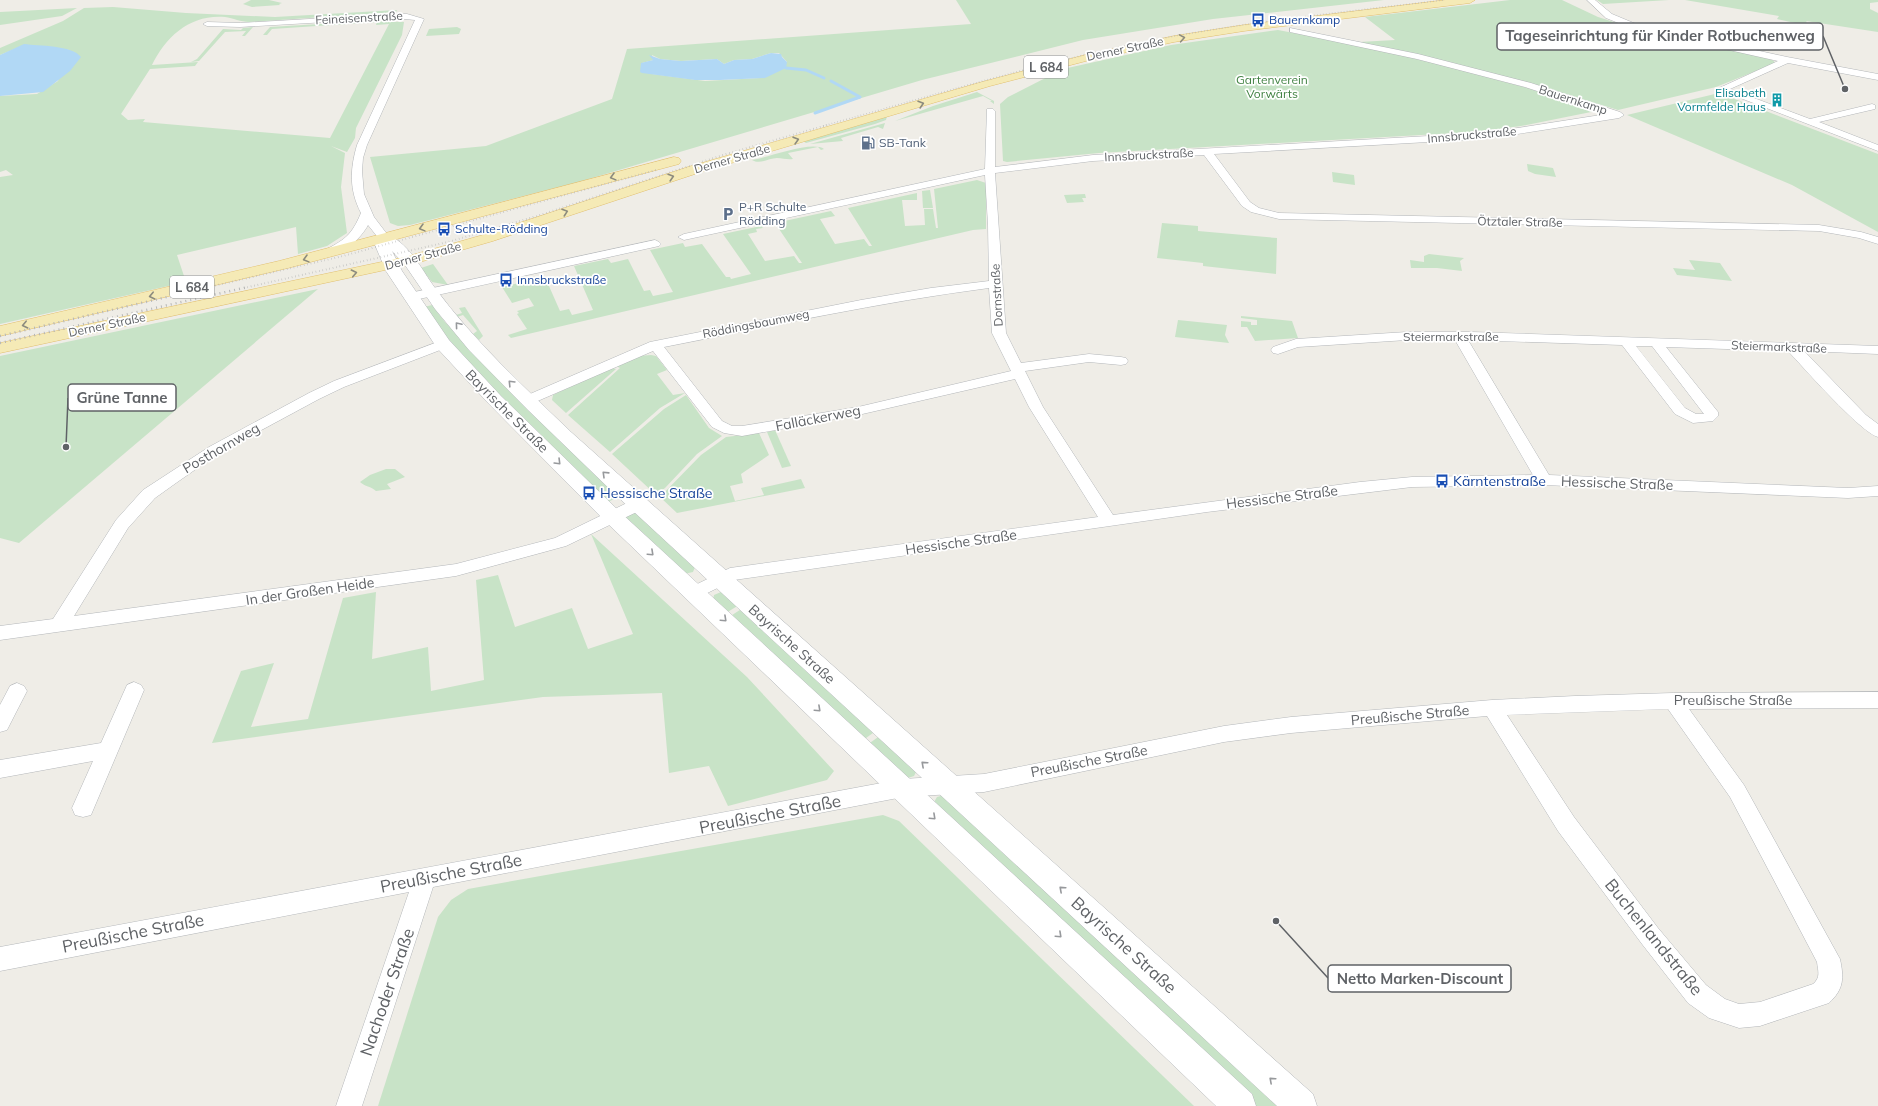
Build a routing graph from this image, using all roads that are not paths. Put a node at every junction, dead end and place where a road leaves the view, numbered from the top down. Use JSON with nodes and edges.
{"nodes":[{"id":1,"x":1407,"y":0,"type":"edge"},
{"id":2,"x":1470,"y":0,"type":"edge"},
{"id":3,"x":1591,"y":0,"type":"edge"},
{"id":4,"x":207,"y":24,"type":"dead end"},
{"id":5,"x":1293,"y":30,"type":"dead end"},
{"id":6,"x":1787,"y":60,"type":"junction"},
{"id":7,"x":1878,"y":77,"type":"edge"},
{"id":8,"x":1872,"y":107,"type":"dead end"},
{"id":9,"x":990,"y":111,"type":"dead end"},
{"id":10,"x":1620,"y":115,"type":"joint"},
{"id":11,"x":812,"y":122,"type":"dead end"},
{"id":12,"x":1809,"y":122,"type":"junction"},
{"id":13,"x":1878,"y":148,"type":"edge"},
{"id":14,"x":1207,"y":152,"type":"junction"},
{"id":15,"x":687,"y":157,"type":"dead end"},
{"id":16,"x":990,"y":171,"type":"junction"},
{"id":17,"x":366,"y":214,"type":"junction"},
{"id":18,"x":684,"y":237,"type":"dead end"},
{"id":19,"x":384,"y":238,"type":"junction"},
{"id":20,"x":1878,"y":241,"type":"edge"},
{"id":21,"x":654,"y":244,"type":"dead end"},
{"id":22,"x":331,"y":252,"type":"junction"},
{"id":23,"x":408,"y":261,"type":"junction"},
{"id":24,"x":391,"y":265,"type":"junction"},
{"id":25,"x":995,"y":284,"type":"junction"},
{"id":26,"x":430,"y":292,"type":"junction"},
{"id":27,"x":410,"y":297,"type":"junction"},
{"id":28,"x":0,"y":331,"type":"edge"},
{"id":29,"x":1459,"y":336,"type":"junction"},
{"id":30,"x":1626,"y":342,"type":"junction"},
{"id":31,"x":1656,"y":343,"type":"junction"},
{"id":32,"x":443,"y":344,"type":"junction"},
{"id":33,"x":656,"y":345,"type":"junction"},
{"id":34,"x":0,"y":348,"type":"edge"},
{"id":35,"x":1793,"y":348,"type":"junction"},
{"id":36,"x":1278,"y":350,"type":"dead end"},
{"id":37,"x":1878,"y":350,"type":"edge"},
{"id":38,"x":1121,"y":361,"type":"dead end"},
{"id":39,"x":1017,"y":371,"type":"junction"},
{"id":40,"x":528,"y":400,"type":"junction"},
{"id":41,"x":1878,"y":432,"type":"edge"},
{"id":42,"x":1544,"y":480,"type":"junction"},
{"id":43,"x":1878,"y":491,"type":"edge"},
{"id":44,"x":637,"y":505,"type":"junction"},
{"id":45,"x":613,"y":517,"type":"junction"},
{"id":46,"x":1109,"y":521,"type":"junction"},
{"id":47,"x":720,"y":578,"type":"junction"},
{"id":48,"x":695,"y":593,"type":"junction"},
{"id":49,"x":59,"y":625,"type":"junction"},
{"id":50,"x":0,"y":633,"type":"edge"},
{"id":51,"x":134,"y":690,"type":"dead end"},
{"id":52,"x":0,"y":692,"type":"edge"},
{"id":53,"x":1878,"y":700,"type":"edge"},
{"id":54,"x":1673,"y":701,"type":"junction"},
{"id":55,"x":1492,"y":708,"type":"junction"},
{"id":56,"x":0,"y":724,"type":"edge"},
{"id":57,"x":108,"y":750,"type":"junction"},
{"id":58,"x":0,"y":769,"type":"edge"},
{"id":59,"x":947,"y":784,"type":"junction"},
{"id":60,"x":903,"y":788,"type":"junction"},
{"id":61,"x":83,"y":808,"type":"dead end"},
{"id":62,"x":425,"y":878,"type":"junction"},
{"id":63,"x":0,"y":959,"type":"edge"},
{"id":64,"x":349,"y":1106,"type":"edge"},
{"id":65,"x":1240,"y":1106,"type":"edge"},
{"id":66,"x":1301,"y":1106,"type":"edge"}],
"edges":[{"from":1,"to":11,"type":"main road","name":"Derner Straße","number":"L 684"},
{"from":23,"to":2,"type":"main road","name":"Derner Straße","number":"L 684","one_way":true},
{"from":3,"to":6,"type":"street"},
{"from":4,"to":17,"type":"street","name":"Feineisenstraße"},
{"from":5,"to":10,"type":"street","name":"Bauernkamp"},
{"from":6,"to":7,"type":"street"},
{"from":6,"to":12,"type":"street"},
{"from":8,"to":12,"type":"street"},
{"from":9,"to":16,"type":"street","name":"Dornstraße"},
{"from":10,"to":14,"type":"street","name":"Innsbruckstraße"},
{"from":12,"to":13,"type":"street"},
{"from":14,"to":16,"type":"street","name":"Innsbruckstraße"},
{"from":14,"to":20,"type":"street","name":"Ötztaler Straße"},
{"from":15,"to":19,"type":"main road","name":"Derner Straße","number":"L 684","one_way":true},
{"from":16,"to":18,"type":"street","name":"Innsbruckstraße"},
{"from":16,"to":25,"type":"street","name":"Dornstraße"},
{"from":17,"to":19,"type":"street","name":"Feineisenstraße"},
{"from":17,"to":22,"type":"street"},
{"from":19,"to":22,"type":"main road","name":"Derner Straße","number":"L 684"},
{"from":19,"to":23,"type":"street","name":"Feineisenstraße"},
{"from":19,"to":24,"type":"street","name":"Bayrische Straße"},
{"from":21,"to":26,"type":"street"},
{"from":22,"to":28,"type":"main road","name":"Derner Straße","number":"L 684","one_way":true},
{"from":23,"to":24,"type":"main road","name":"Derner Straße","number":"L 684"},
{"from":23,"to":26,"type":"street","name":"Bayrische Straße"},
{"from":24,"to":27,"type":"street","name":"Bayrische Straße"},
{"from":34,"to":24,"type":"main road","name":"Derner Straße","number":"L 684","one_way":true},
{"from":25,"to":33,"type":"street","name":"Röddingsbaumweg"},
{"from":25,"to":39,"type":"street","name":"Dornstraße"},
{"from":26,"to":27,"type":"street"},
{"from":40,"to":26,"type":"street","name":"Bayrische Straße","one_way":true},
{"from":27,"to":32,"type":"street","name":"Bayrische Straße"},
{"from":29,"to":30,"type":"street","name":"Steiermarkstraße"},
{"from":29,"to":36,"type":"street","name":"Steiermarkstraße"},
{"from":29,"to":42,"type":"street"},
{"from":30,"to":31,"type":"street","name":"Steiermarkstraße"},
{"from":30,"to":31,"type":"street"},
{"from":31,"to":35,"type":"street","name":"Steiermarkstraße"},
{"from":32,"to":45,"type":"street","name":"Bayrische Straße","one_way":true},
{"from":32,"to":49,"type":"street","name":"Posthornweg"},
{"from":33,"to":39,"type":"street","name":"Falläckerweg"},
{"from":33,"to":40,"type":"street","name":"Röddingsbaumweg"},
{"from":35,"to":37,"type":"street","name":"Steiermarkstraße"},
{"from":35,"to":41,"type":"street"},
{"from":38,"to":39,"type":"street","name":"Falläckerweg"},
{"from":39,"to":46,"type":"street","name":"Dornstraße"},
{"from":44,"to":40,"type":"street","name":"Bayrische Straße","one_way":true},
{"from":42,"to":43,"type":"street","name":"Hessische Straße"},
{"from":42,"to":46,"type":"street","name":"Hessische Straße"},
{"from":44,"to":45,"type":"street"},
{"from":44,"to":47,"type":"street","name":"Bayrische Straße"},
{"from":45,"to":48,"type":"street","name":"Bayrische Straße","one_way":true},
{"from":45,"to":49,"type":"street","name":"In der Großen Heide"},
{"from":46,"to":47,"type":"street","name":"Hessische Straße"},
{"from":47,"to":48,"type":"street","name":"Hessische Straße"},
{"from":59,"to":47,"type":"street","name":"Bayrische Straße","one_way":true},
{"from":48,"to":60,"type":"street","name":"Bayrische Straße","one_way":true},
{"from":49,"to":50,"type":"street","name":"In der Großen Heide"},
{"from":51,"to":57,"type":"street"},
{"from":52,"to":56,"type":"street"},
{"from":53,"to":54,"type":"street","name":"Preußische Straße"},
{"from":54,"to":55,"type":"street","name":"Preußische Straße"},
{"from":54,"to":55,"type":"street","name":"Buchenlandstraße"},
{"from":55,"to":59,"type":"street","name":"Preußische Straße"},
{"from":57,"to":58,"type":"street"},
{"from":57,"to":61,"type":"street"},
{"from":59,"to":60,"type":"street"},
{"from":66,"to":59,"type":"street","name":"Bayrische Straße","one_way":true},
{"from":60,"to":62,"type":"street","name":"Preußische Straße"},
{"from":60,"to":65,"type":"street","name":"Bayrische Straße","one_way":true},
{"from":62,"to":63,"type":"street","name":"Preußische Straße"},
{"from":62,"to":64,"type":"street","name":"Nachoder Straße"}]}
